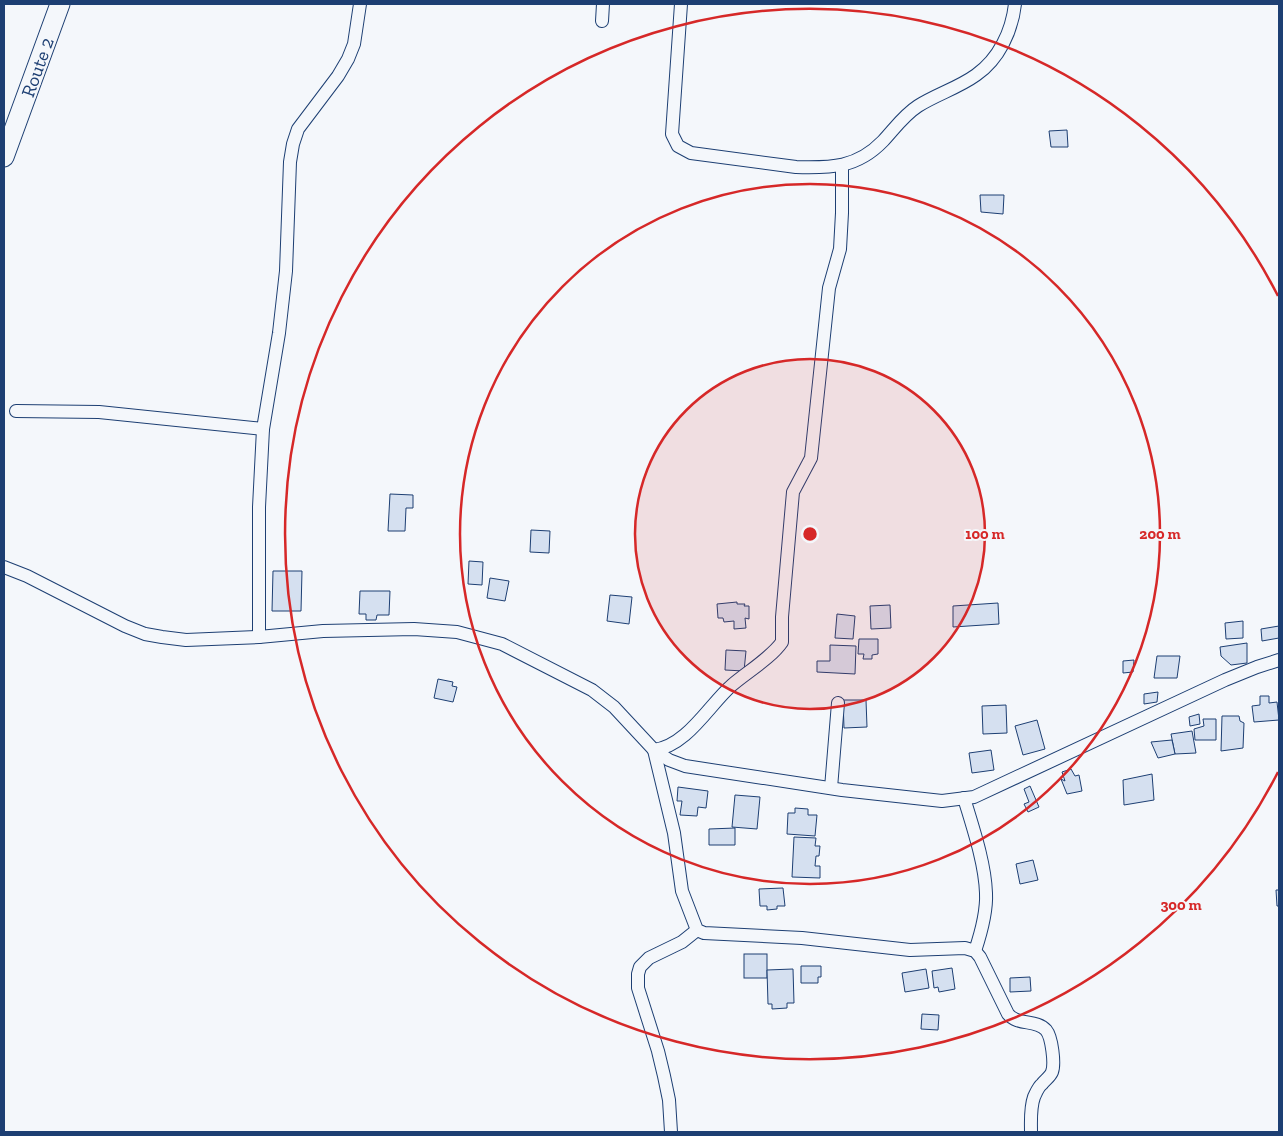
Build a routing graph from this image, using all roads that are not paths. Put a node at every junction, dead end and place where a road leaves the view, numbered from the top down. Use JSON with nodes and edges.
{"nodes":[{"id":1,"x":60,"y":4,"type":"edge"},
{"id":2,"x":360,"y":4,"type":"edge"},
{"id":3,"x":603,"y":4,"type":"edge"},
{"id":4,"x":681,"y":4,"type":"edge"},
{"id":5,"x":1014,"y":4,"type":"edge"},
{"id":6,"x":602,"y":20,"type":"dead end"},
{"id":7,"x":4,"y":157,"type":"edge"},
{"id":8,"x":842,"y":166,"type":"junction"},
{"id":9,"x":16,"y":411,"type":"dead end"},
{"id":10,"x":263,"y":429,"type":"junction"},
{"id":11,"x":4,"y":567,"type":"edge"},
{"id":12,"x":258,"y":637,"type":"junction"},
{"id":13,"x":1279,"y":660,"type":"edge"},
{"id":14,"x":838,"y":703,"type":"dead end"},
{"id":15,"x":654,"y":750,"type":"junction"},
{"id":16,"x":831,"y":788,"type":"junction"},
{"id":17,"x":964,"y":798,"type":"junction"},
{"id":18,"x":697,"y":930,"type":"junction"},
{"id":19,"x":975,"y":951,"type":"junction"},
{"id":20,"x":671,"y":1132,"type":"edge"},
{"id":21,"x":1031,"y":1132,"type":"edge"}],
"edges":[{"from":1,"to":7,"type":"highway","name":"Route 2"},
{"from":2,"to":10,"type":"street"},
{"from":3,"to":6,"type":"street"},
{"from":4,"to":8,"type":"street"},
{"from":5,"to":8,"type":"street"},
{"from":8,"to":15,"type":"street"},
{"from":9,"to":10,"type":"street"},
{"from":10,"to":12,"type":"street"},
{"from":11,"to":12,"type":"street"},
{"from":12,"to":15,"type":"street"},
{"from":13,"to":17,"type":"street"},
{"from":14,"to":16,"type":"street"},
{"from":15,"to":16,"type":"street"},
{"from":15,"to":18,"type":"street"},
{"from":16,"to":17,"type":"street"},
{"from":17,"to":19,"type":"street"},
{"from":18,"to":19,"type":"street"},
{"from":18,"to":20,"type":"street"},
{"from":19,"to":21,"type":"street"}]}
